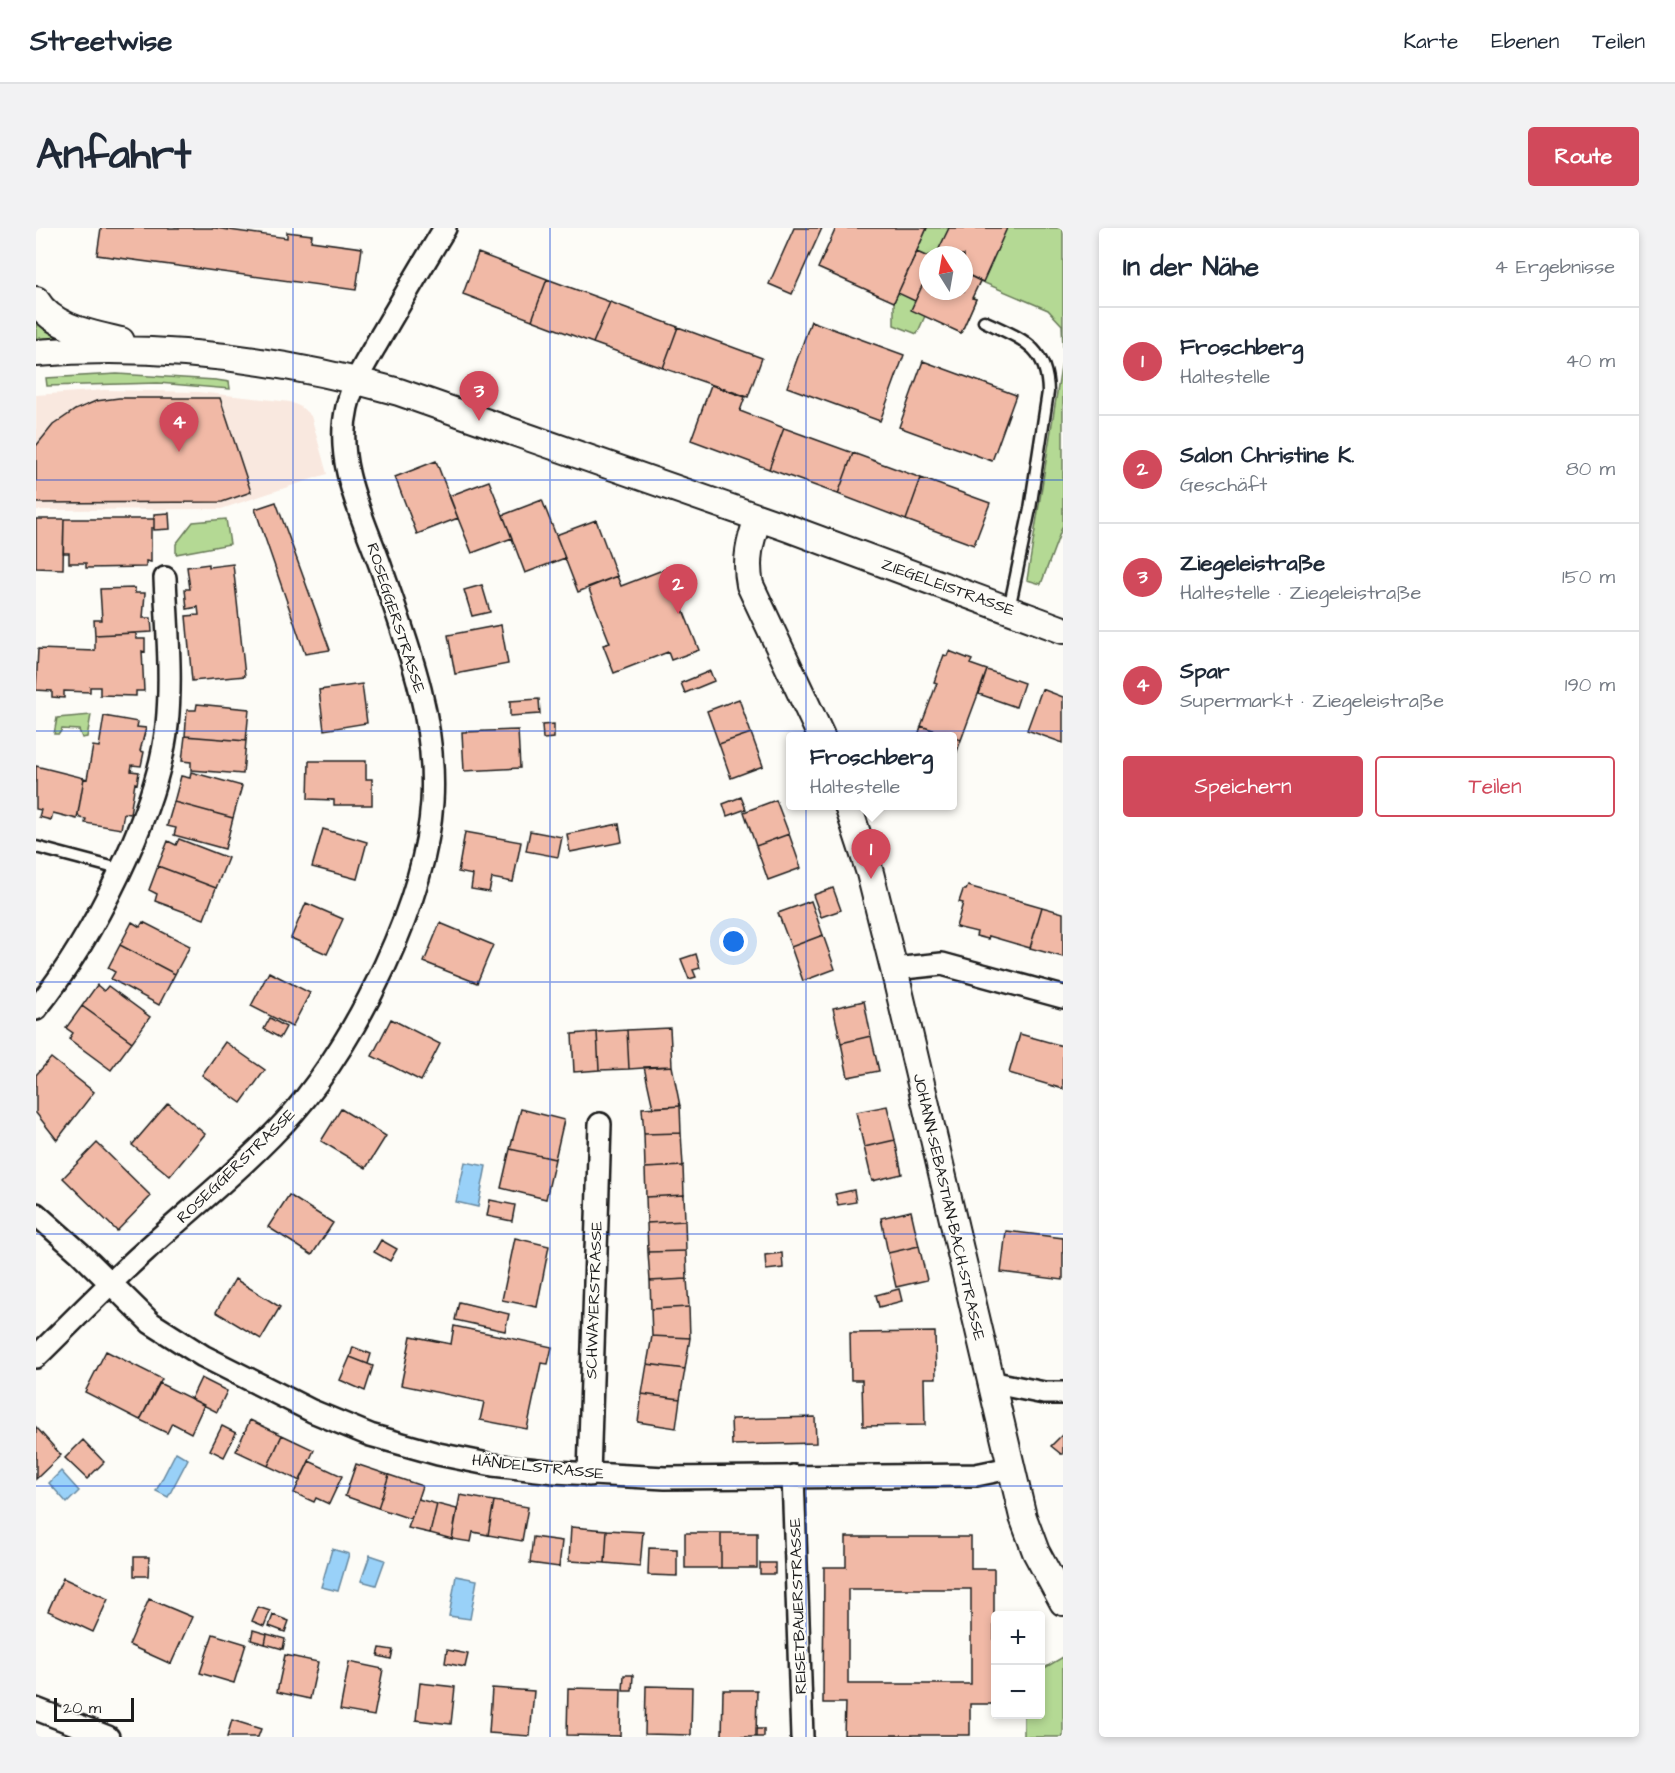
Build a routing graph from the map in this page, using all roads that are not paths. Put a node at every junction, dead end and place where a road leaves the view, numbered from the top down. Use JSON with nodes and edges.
{"nodes":[{"id":1,"x":445,"y":228,"type":"edge"},
{"id":2,"x":36,"y":300,"type":"edge"},
{"id":3,"x":984,"y":321,"type":"dead end"},
{"id":4,"x":156,"y":351,"type":"junction"},
{"id":5,"x":36,"y":353,"type":"edge"},
{"id":6,"x":356,"y":380,"type":"junction"},
{"id":7,"x":758,"y":518,"type":"junction"},
{"id":8,"x":165,"y":578,"type":"dead end"},
{"id":9,"x":1009,"y":610,"type":"junction"},
{"id":10,"x":1063,"y":630,"type":"edge"},
{"id":11,"x":819,"y":732,"type":"edge"},
{"id":12,"x":849,"y":810,"type":"edge"},
{"id":13,"x":36,"y":847,"type":"edge"},
{"id":14,"x":119,"y":869,"type":"junction"},
{"id":15,"x":894,"y":969,"type":"junction"},
{"id":16,"x":1063,"y":997,"type":"edge"},
{"id":17,"x":36,"y":1009,"type":"edge"},
{"id":18,"x":600,"y":1124,"type":"dead end"},
{"id":19,"x":36,"y":1214,"type":"edge"},
{"id":20,"x":111,"y":1284,"type":"junction"},
{"id":21,"x":36,"y":1357,"type":"edge"},
{"id":22,"x":990,"y":1382,"type":"junction"},
{"id":23,"x":1063,"y":1393,"type":"edge"},
{"id":24,"x":1010,"y":1468,"type":"junction"},
{"id":25,"x":589,"y":1475,"type":"junction"},
{"id":26,"x":794,"y":1476,"type":"junction"},
{"id":27,"x":1060,"y":1591,"type":"edge"},
{"id":28,"x":36,"y":1709,"type":"edge"},
{"id":29,"x":108,"y":1737,"type":"edge"},
{"id":30,"x":802,"y":1737,"type":"edge"}],
"edges":[{"from":1,"to":6,"type":"street","name":"ROSEGGERSTRASSE"},
{"from":2,"to":4,"type":"street"},
{"from":3,"to":9,"type":"lane"},
{"from":4,"to":5,"type":"street","name":"ZIEGELEISTRASSE"},
{"from":4,"to":6,"type":"street","name":"ZIEGELEISTRASSE"},
{"from":6,"to":7,"type":"street","name":"ZIEGELEISTRASSE"},
{"from":6,"to":20,"type":"street","name":"ROSEGGERSTRASSE"},
{"from":7,"to":9,"type":"street","name":"ZIEGELEISTRASSE"},
{"from":7,"to":11,"type":"street"},
{"from":8,"to":14,"type":"street"},
{"from":9,"to":10,"type":"street","name":"ZIEGELEISTRASSE"},
{"from":12,"to":15,"type":"street","name":"JOHANN-SEBASTIAN-BACH-STRASSE"},
{"from":13,"to":14,"type":"lane"},
{"from":14,"to":17,"type":"street"},
{"from":15,"to":16,"type":"street"},
{"from":15,"to":22,"type":"street","name":"JOHANN-SEBASTIAN-BACH-STRASSE"},
{"from":18,"to":25,"type":"street","name":"SCHWAYERSTRASSE"},
{"from":19,"to":20,"type":"street","name":"HÄNDELSTRASSE"},
{"from":20,"to":21,"type":"street","name":"ROSEGGERSTRASSE"},
{"from":20,"to":25,"type":"street","name":"HÄNDELSTRASSE"},
{"from":22,"to":23,"type":"street"},
{"from":22,"to":24,"type":"street","name":"JOHANN-SEBASTIAN-BACH-STRASSE"},
{"from":24,"to":26,"type":"street","name":"HÄNDELSTRASSE"},
{"from":24,"to":27,"type":"street","name":"JOHANN-SEBASTIAN-BACH-STRASSE"},
{"from":25,"to":26,"type":"street","name":"HÄNDELSTRASSE"},
{"from":26,"to":30,"type":"street","name":"REISETBAUERSTRASSE"},
{"from":28,"to":29,"type":"street"}]}
